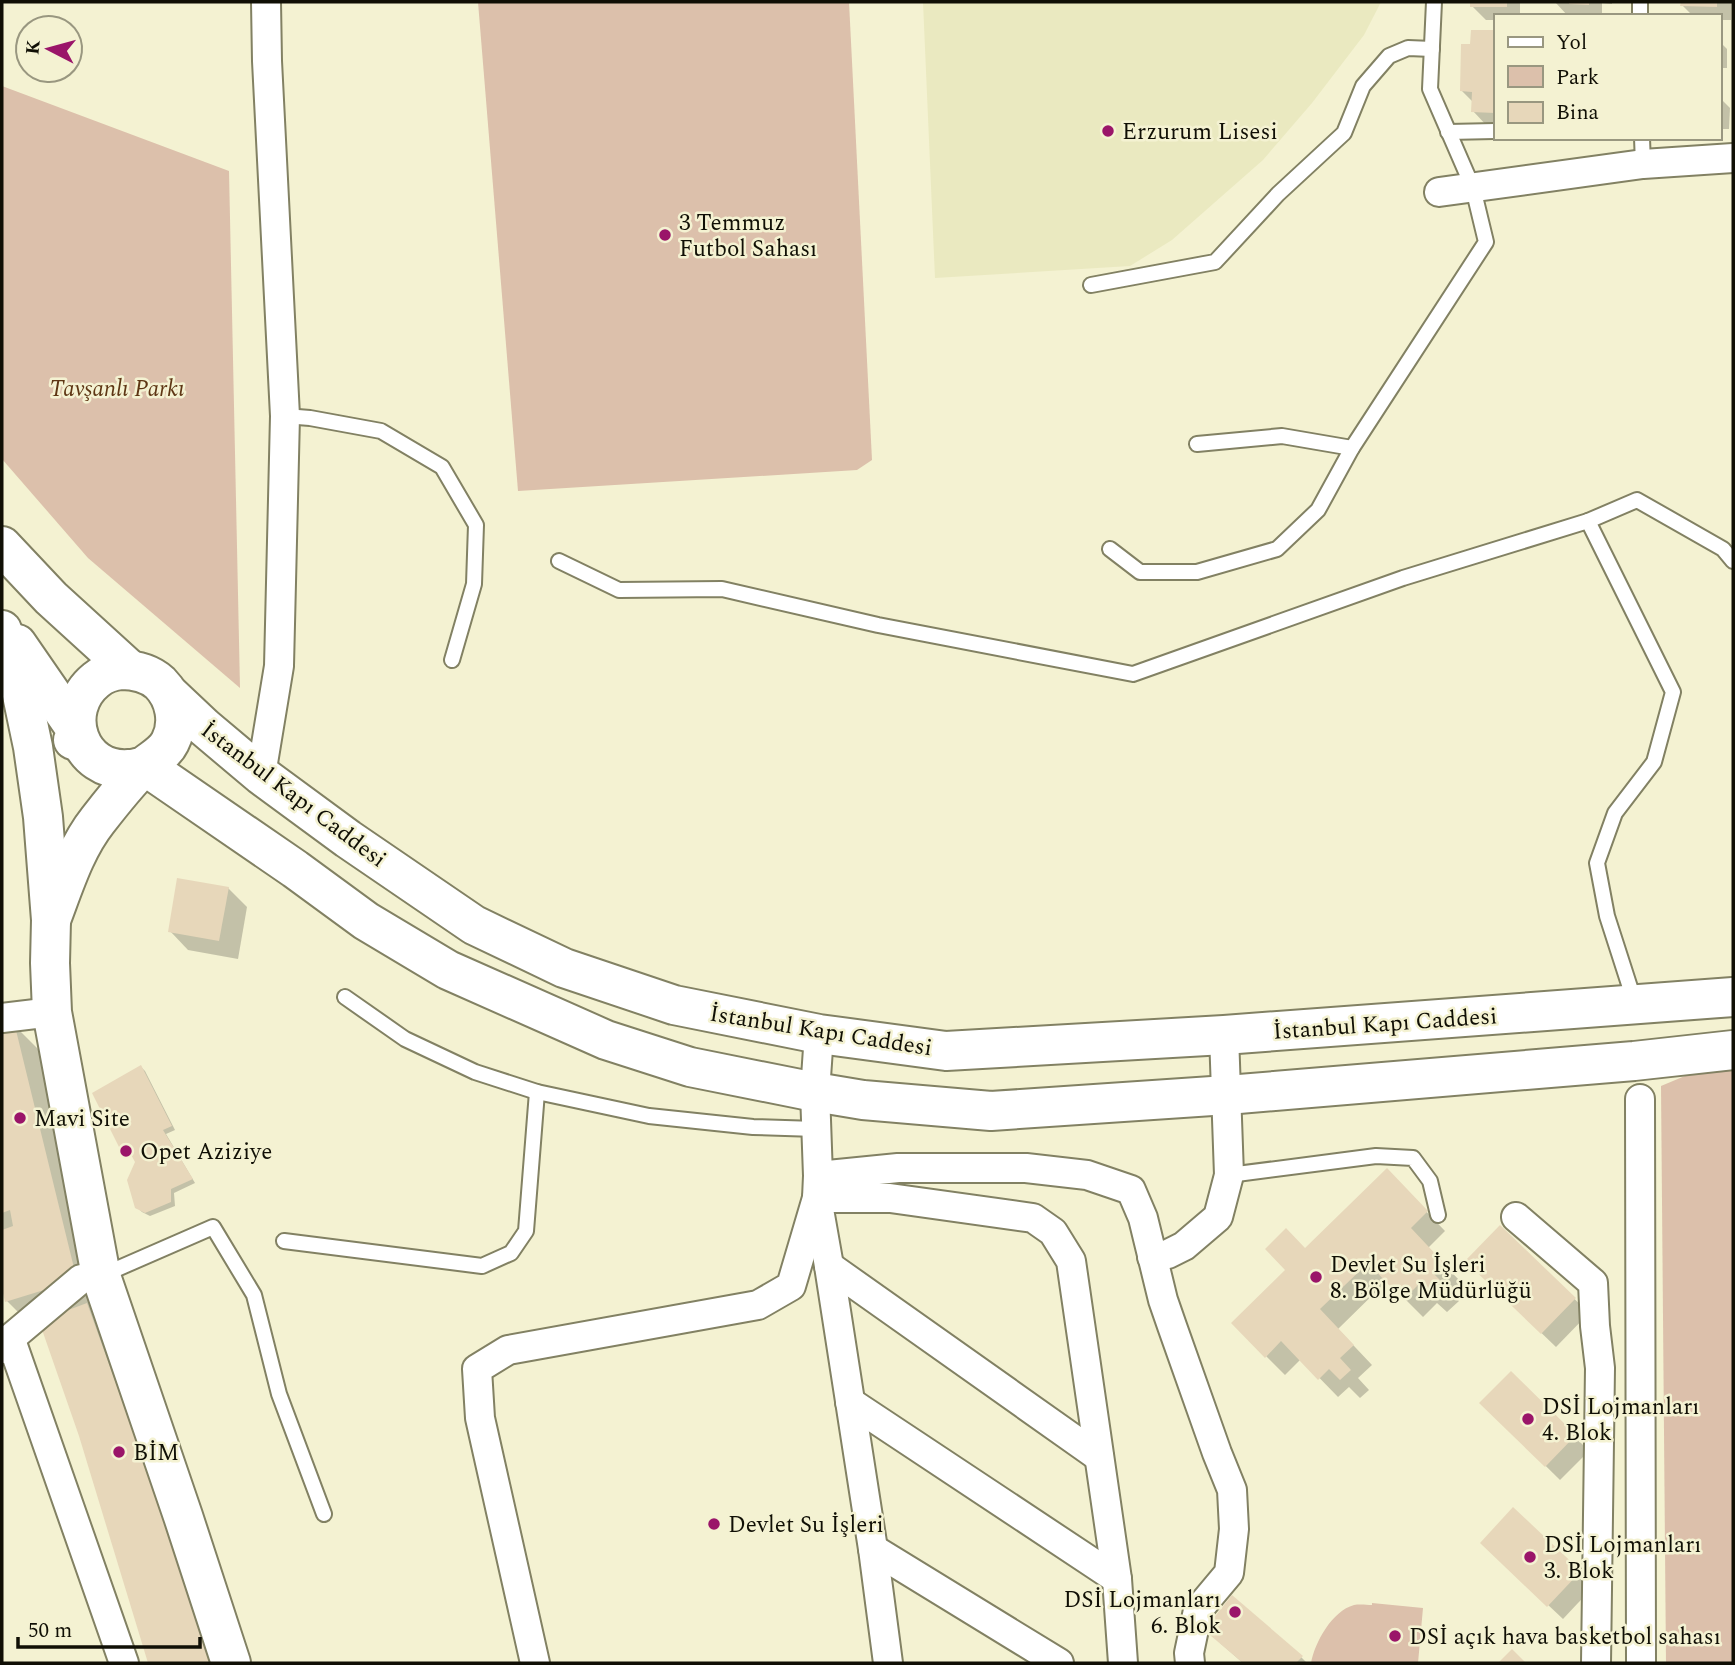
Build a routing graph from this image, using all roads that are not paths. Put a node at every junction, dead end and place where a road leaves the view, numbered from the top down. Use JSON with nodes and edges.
{"nodes":[{"id":1,"x":266,"y":2,"type":"edge"},
{"id":2,"x":1434,"y":2,"type":"edge"},
{"id":3,"x":1432,"y":49,"type":"junction"},
{"id":4,"x":1494,"y":131,"type":"edge"},
{"id":5,"x":1448,"y":132,"type":"junction"},
{"id":6,"x":1643,"y":151,"type":"edge"},
{"id":7,"x":1733,"y":158,"type":"edge"},
{"id":8,"x":1474,"y":188,"type":"junction"},
{"id":9,"x":1439,"y":192,"type":"dead end"},
{"id":10,"x":1091,"y":285,"type":"dead end"},
{"id":11,"x":285,"y":416,"type":"junction"},
{"id":12,"x":1197,"y":444,"type":"dead end"},
{"id":13,"x":1352,"y":448,"type":"junction"},
{"id":14,"x":1588,"y":521,"type":"junction"},
{"id":15,"x":2,"y":546,"type":"edge"},
{"id":16,"x":1110,"y":549,"type":"dead end"},
{"id":17,"x":559,"y":561,"type":"dead end"},
{"id":18,"x":1733,"y":561,"type":"edge"},
{"id":19,"x":2,"y":623,"type":"edge"},
{"id":20,"x":2,"y":630,"type":"edge"},
{"id":21,"x":452,"y":660,"type":"dead end"},
{"id":22,"x":130,"y":670,"type":"junction"},
{"id":23,"x":169,"y":694,"type":"junction"},
{"id":24,"x":77,"y":731,"type":"junction"},
{"id":25,"x":145,"y":766,"type":"junction"},
{"id":26,"x":261,"y":775,"type":"junction"},
{"id":27,"x":43,"y":817,"type":"junction"},
{"id":28,"x":51,"y":920,"type":"junction"},
{"id":29,"x":345,"y":997,"type":"dead end"},
{"id":30,"x":1733,"y":997,"type":"edge"},
{"id":31,"x":1636,"y":1005,"type":"junction"},
{"id":32,"x":52,"y":1012,"type":"junction"},
{"id":33,"x":2,"y":1018,"type":"edge"},
{"id":34,"x":819,"y":1034,"type":"junction"},
{"id":35,"x":1224,"y":1035,"type":"junction"},
{"id":36,"x":1733,"y":1050,"type":"edge"},
{"id":37,"x":537,"y":1092,"type":"junction"},
{"id":38,"x":1227,"y":1095,"type":"junction"},
{"id":39,"x":1640,"y":1099,"type":"dead end"},
{"id":40,"x":816,"y":1111,"type":"junction"},
{"id":41,"x":1229,"y":1175,"type":"junction"},
{"id":42,"x":817,"y":1187,"type":"junction"},
{"id":43,"x":1438,"y":1215,"type":"dead end"},
{"id":44,"x":1516,"y":1217,"type":"dead end"},
{"id":45,"x":284,"y":1241,"type":"dead end"},
{"id":46,"x":1152,"y":1257,"type":"junction"},
{"id":47,"x":830,"y":1266,"type":"junction"},
{"id":48,"x":102,"y":1276,"type":"junction"},
{"id":49,"x":7,"y":1344,"type":"edge"},
{"id":50,"x":850,"y":1402,"type":"junction"},
{"id":51,"x":1099,"y":1457,"type":"junction"},
{"id":52,"x":324,"y":1514,"type":"dead end"},
{"id":53,"x":873,"y":1549,"type":"junction"},
{"id":54,"x":1117,"y":1579,"type":"junction"},
{"id":55,"x":124,"y":1663,"type":"edge"},
{"id":56,"x":231,"y":1663,"type":"edge"},
{"id":57,"x":535,"y":1663,"type":"edge"},
{"id":58,"x":888,"y":1663,"type":"edge"},
{"id":59,"x":1059,"y":1663,"type":"edge"},
{"id":60,"x":1123,"y":1663,"type":"edge"},
{"id":61,"x":1190,"y":1663,"type":"edge"},
{"id":62,"x":1596,"y":1663,"type":"edge"},
{"id":63,"x":1641,"y":1663,"type":"edge"}],
"edges":[{"from":1,"to":11,"type":"street"},
{"from":2,"to":3,"type":"lane"},
{"from":3,"to":5,"type":"lane"},
{"from":3,"to":10,"type":"lane"},
{"from":4,"to":5,"type":"lane"},
{"from":5,"to":8,"type":"lane"},
{"from":6,"to":7,"type":"street"},
{"from":6,"to":8,"type":"street"},
{"from":8,"to":9,"type":"street"},
{"from":8,"to":13,"type":"lane"},
{"from":11,"to":21,"type":"lane"},
{"from":11,"to":26,"type":"street"},
{"from":12,"to":13,"type":"lane"},
{"from":13,"to":16,"type":"lane"},
{"from":14,"to":17,"type":"lane"},
{"from":14,"to":18,"type":"lane"},
{"from":14,"to":31,"type":"lane"},
{"from":15,"to":22,"type":"main road"},
{"from":19,"to":24,"type":"main road"},
{"from":20,"to":27,"type":"main road"},
{"from":22,"to":23,"type":"main road"},
{"from":22,"to":24,"type":"main road"},
{"from":23,"to":25,"type":"main road"},
{"from":23,"to":26,"type":"main road","name":"İstanbul Kapı Caddesi"},
{"from":24,"to":25,"type":"main road"},
{"from":24,"to":27,"type":"main road"},
{"from":25,"to":28,"type":"main road"},
{"from":25,"to":40,"type":"main road"},
{"from":26,"to":34,"type":"main road","name":"İstanbul Kapı Caddesi"},
{"from":27,"to":28,"type":"main road"},
{"from":28,"to":32,"type":"main road"},
{"from":29,"to":37,"type":"lane"},
{"from":30,"to":31,"type":"main road","name":"İstanbul Kapı Caddesi"},
{"from":31,"to":35,"type":"main road","name":"İstanbul Kapı Caddesi"},
{"from":32,"to":33,"type":"street"},
{"from":32,"to":48,"type":"main road"},
{"from":34,"to":35,"type":"main road","name":"İstanbul Kapı Caddesi"},
{"from":34,"to":40,"type":"street"},
{"from":35,"to":38,"type":"street"},
{"from":36,"to":38,"type":"main road"},
{"from":37,"to":40,"type":"lane"},
{"from":37,"to":45,"type":"lane"},
{"from":38,"to":40,"type":"main road"},
{"from":38,"to":41,"type":"street"},
{"from":39,"to":63,"type":"street"},
{"from":40,"to":42,"type":"street"},
{"from":41,"to":43,"type":"lane"},
{"from":41,"to":46,"type":"street"},
{"from":42,"to":46,"type":"street"},
{"from":42,"to":47,"type":"street"},
{"from":42,"to":51,"type":"street"},
{"from":42,"to":57,"type":"street"},
{"from":44,"to":62,"type":"street"},
{"from":46,"to":61,"type":"street"},
{"from":47,"to":50,"type":"street"},
{"from":47,"to":51,"type":"street"},
{"from":48,"to":49,"type":"street"},
{"from":48,"to":52,"type":"lane"},
{"from":48,"to":56,"type":"main road"},
{"from":49,"to":55,"type":"street"},
{"from":50,"to":53,"type":"street"},
{"from":50,"to":54,"type":"street"},
{"from":51,"to":54,"type":"street"},
{"from":53,"to":58,"type":"street"},
{"from":53,"to":59,"type":"street"},
{"from":54,"to":60,"type":"street"}]}
